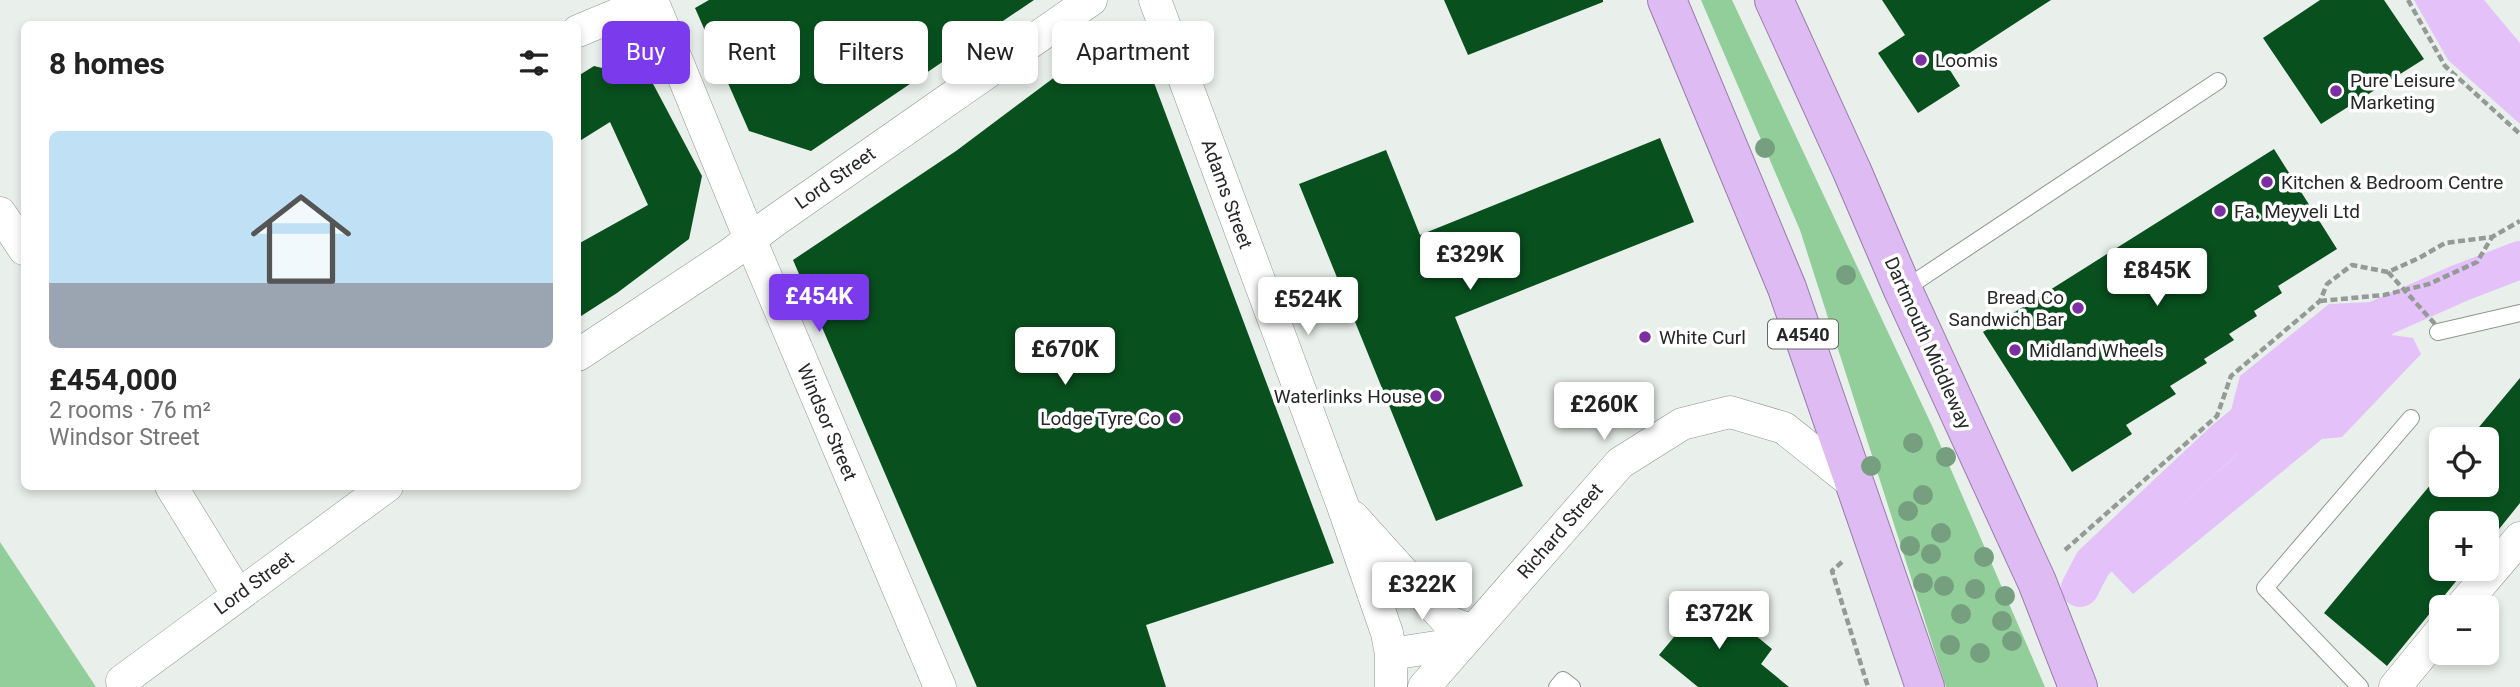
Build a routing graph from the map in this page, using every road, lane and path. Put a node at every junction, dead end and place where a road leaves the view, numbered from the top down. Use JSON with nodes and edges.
{"nodes":[{"id":1,"x":652,"y":0,"type":"edge"},
{"id":2,"x":1091,"y":0,"type":"edge"},
{"id":3,"x":1155,"y":0,"type":"edge"},
{"id":4,"x":1667,"y":0,"type":"edge"},
{"id":5,"x":1774,"y":0,"type":"edge"},
{"id":6,"x":2408,"y":0,"type":"edge"},
{"id":7,"x":581,"y":30,"type":"edge"},
{"id":8,"x":2218,"y":81,"type":"dead end"},
{"id":9,"x":2520,"y":134,"type":"edge"},
{"id":10,"x":0,"y":214,"type":"edge"},
{"id":11,"x":2520,"y":221,"type":"edge"},
{"id":12,"x":2492,"y":237,"type":"junction"},
{"id":13,"x":750,"y":239,"type":"junction"},
{"id":14,"x":21,"y":245,"type":"edge"},
{"id":15,"x":2388,"y":272,"type":"junction"},
{"id":16,"x":1903,"y":290,"type":"junction"},
{"id":17,"x":2320,"y":301,"type":"junction"},
{"id":18,"x":2520,"y":313,"type":"edge"},
{"id":19,"x":2437,"y":328,"type":"joint"},
{"id":20,"x":581,"y":353,"type":"edge"},
{"id":21,"x":2412,"y":418,"type":"dead end"},
{"id":22,"x":1854,"y":484,"type":"junction"},
{"id":23,"x":173,"y":490,"type":"edge"},
{"id":24,"x":381,"y":490,"type":"edge"},
{"id":25,"x":1343,"y":506,"type":"junction"},
{"id":26,"x":1874,"y":537,"type":"junction"},
{"id":27,"x":2520,"y":538,"type":"edge"},
{"id":28,"x":2064,"y":550,"type":"dead end"},
{"id":29,"x":237,"y":595,"type":"junction"},
{"id":30,"x":2471,"y":595,"type":"edge"},
{"id":31,"x":1467,"y":637,"type":"junction"},
{"id":32,"x":2429,"y":646,"type":"edge"},
{"id":33,"x":1391,"y":654,"type":"junction"},
{"id":34,"x":122,"y":681,"type":"dead end"},
{"id":35,"x":940,"y":687,"type":"edge"},
{"id":36,"x":1391,"y":687,"type":"edge"},
{"id":37,"x":1424,"y":687,"type":"edge"},
{"id":38,"x":1557,"y":687,"type":"edge"},
{"id":39,"x":1572,"y":687,"type":"edge"},
{"id":40,"x":1868,"y":687,"type":"edge"},
{"id":41,"x":1925,"y":687,"type":"edge"},
{"id":42,"x":2078,"y":687,"type":"edge"},
{"id":43,"x":2360,"y":687,"type":"edge"},
{"id":44,"x":2395,"y":687,"type":"edge"}],
"edges":[{"from":1,"to":7,"type":"street"},
{"from":1,"to":13,"type":"street","name":"Windsor Street"},
{"from":2,"to":13,"type":"street","name":"Lord Street"},
{"from":3,"to":25,"type":"street","name":"Adams Street"},
{"from":4,"to":22,"type":"highway","number":"A4540"},
{"from":5,"to":16,"type":"highway","name":"Dartmouth Middleway"},
{"from":6,"to":9,"type":"path"},
{"from":8,"to":16,"type":"lane"},
{"from":10,"to":14,"type":"street"},
{"from":11,"to":12,"type":"path"},
{"from":12,"to":15,"type":"path"},
{"from":12,"to":17,"type":"path"},
{"from":13,"to":20,"type":"street","name":"Lord Street"},
{"from":13,"to":35,"type":"street","name":"Windsor Street"},
{"from":15,"to":17,"type":"path"},
{"from":15,"to":19,"type":"path","bridge":true},
{"from":16,"to":42,"type":"highway","name":"Dartmouth Middleway"},
{"from":17,"to":28,"type":"path"},
{"from":18,"to":19,"type":"lane"},
{"from":21,"to":43,"type":"lane"},
{"from":22,"to":26,"type":"highway","number":"A4540"},
{"from":22,"to":31,"type":"street","name":"Richard Street"},
{"from":23,"to":29,"type":"street"},
{"from":24,"to":29,"type":"street","name":"Lord Street"},
{"from":25,"to":31,"type":"street","name":"Adams Street"},
{"from":25,"to":33,"type":"street","name":"Adams Street"},
{"from":26,"to":40,"type":"path"},
{"from":26,"to":41,"type":"highway","number":"A4540"},
{"from":27,"to":30,"type":"street"},
{"from":29,"to":34,"type":"street","name":"Lord Street"},
{"from":31,"to":33,"type":"street"},
{"from":31,"to":37,"type":"street","name":"Richard Street"},
{"from":32,"to":44,"type":"street"},
{"from":33,"to":36,"type":"street","name":"Adams Street"},
{"from":38,"to":39,"type":"lane"}]}
